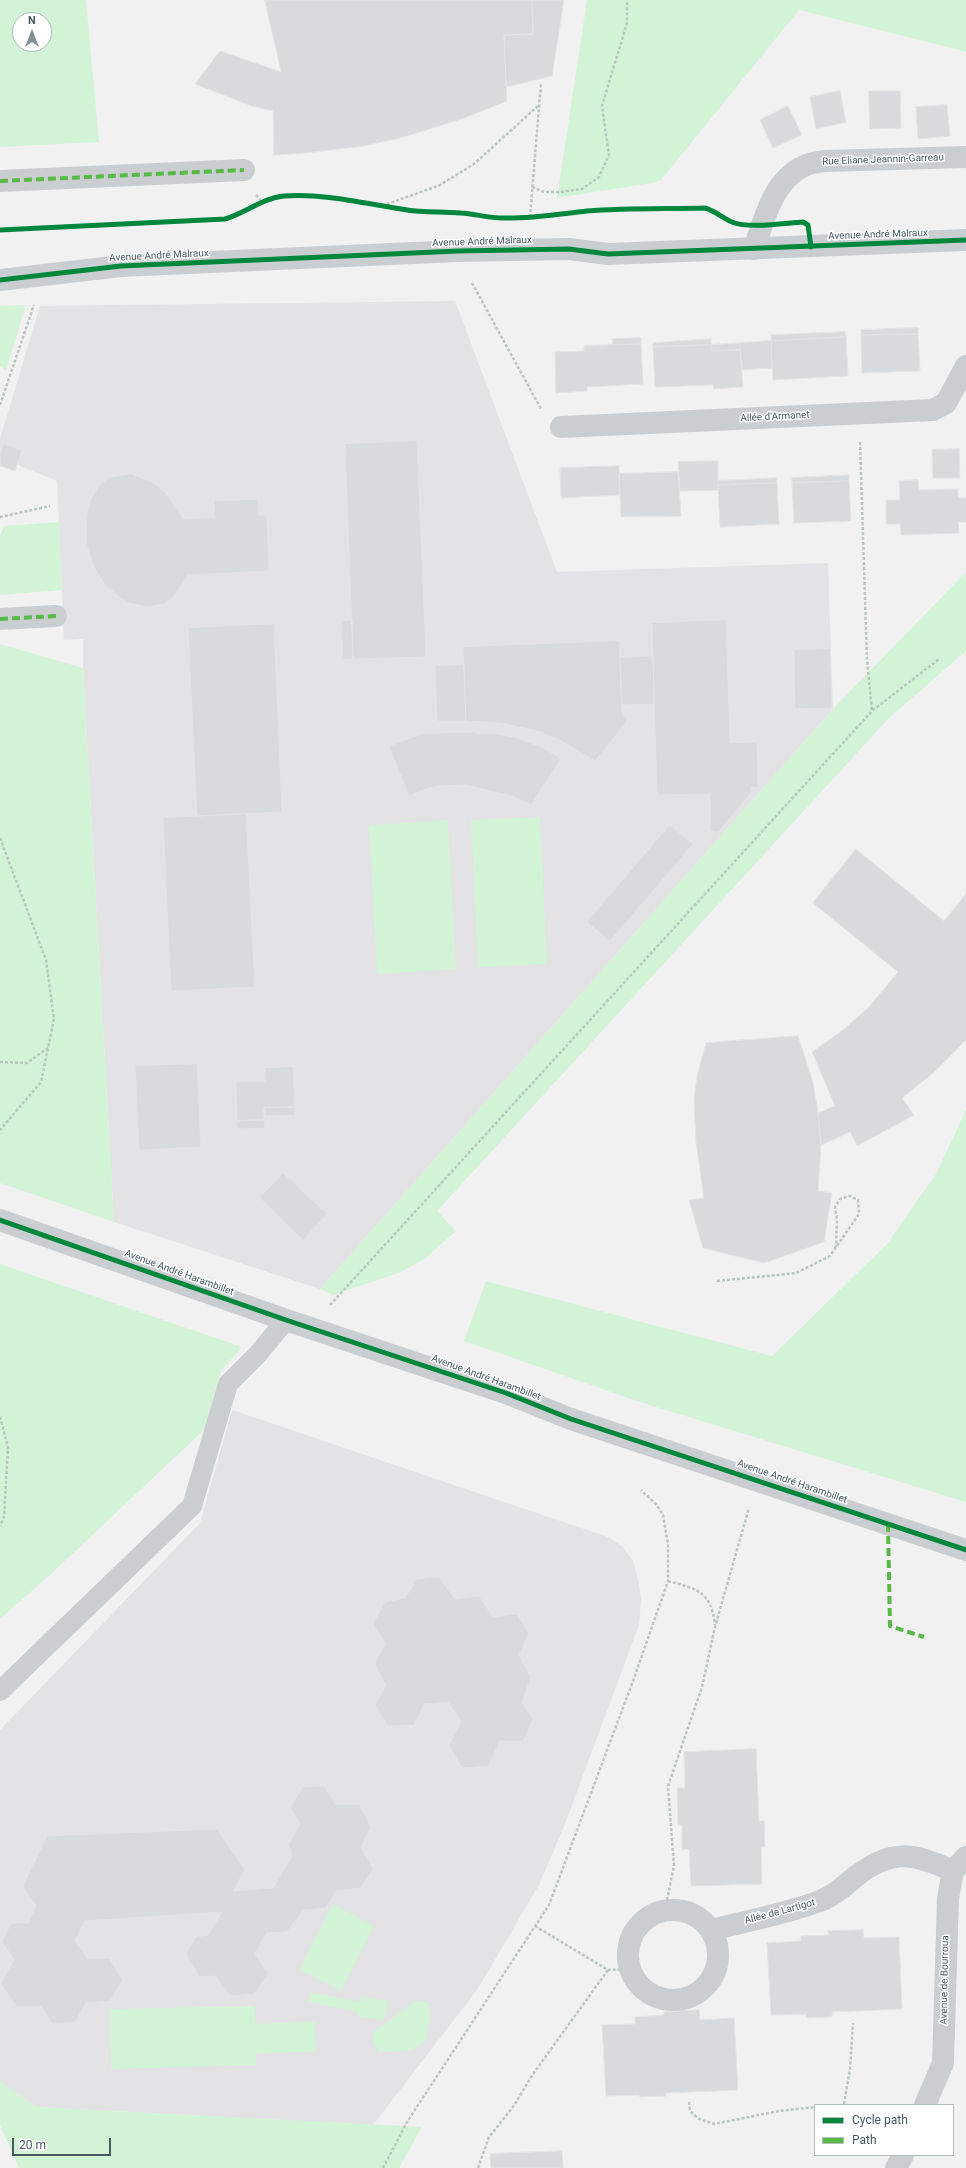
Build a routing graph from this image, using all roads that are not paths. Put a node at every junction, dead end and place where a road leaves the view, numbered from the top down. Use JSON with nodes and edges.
{"nodes":[{"id":1,"x":966,"y":157,"type":"edge"},
{"id":2,"x":244,"y":170,"type":"dead end"},
{"id":3,"x":0,"y":181,"type":"edge"},
{"id":4,"x":966,"y":240,"type":"edge"},
{"id":5,"x":754,"y":249,"type":"junction"},
{"id":6,"x":0,"y":280,"type":"edge"},
{"id":7,"x":966,"y":366,"type":"edge"},
{"id":8,"x":561,"y":427,"type":"road end"},
{"id":9,"x":56,"y":616,"type":"dead end"},
{"id":10,"x":0,"y":619,"type":"edge"},
{"id":11,"x":0,"y":1220,"type":"edge"},
{"id":12,"x":286,"y":1320,"type":"junction"},
{"id":13,"x":966,"y":1550,"type":"edge"},
{"id":14,"x":0,"y":1691,"type":"edge"},
{"id":15,"x":960,"y":1864,"type":"edge"},
{"id":16,"x":711,"y":1930,"type":"junction"},
{"id":17,"x":925,"y":2104,"type":"edge"},
{"id":18,"x":902,"y":2156,"type":"edge"},
{"id":19,"x":896,"y":2168,"type":"edge"}],
"edges":[{"from":1,"to":5,"type":"street","name":"Rue Eliane Jeannin-Garreau"},
{"from":2,"to":3,"type":"street"},
{"from":4,"to":5,"type":"street","name":"Avenue André Malraux"},
{"from":5,"to":6,"type":"street","name":"Avenue André Malraux"},
{"from":7,"to":8,"type":"street","name":"Allée d'Armanet"},
{"from":9,"to":10,"type":"street"},
{"from":11,"to":12,"type":"street","name":"Avenue André Harambillet"},
{"from":12,"to":13,"type":"street","name":"Avenue André Harambillet"},
{"from":12,"to":14,"type":"lane"},
{"from":15,"to":16,"type":"street","name":"Allée de Lartigot"},
{"from":15,"to":17,"type":"street","name":"Avenue de Bourroua"},
{"from":16,"to":16,"type":"street"},
{"from":18,"to":19,"type":"street"}]}
